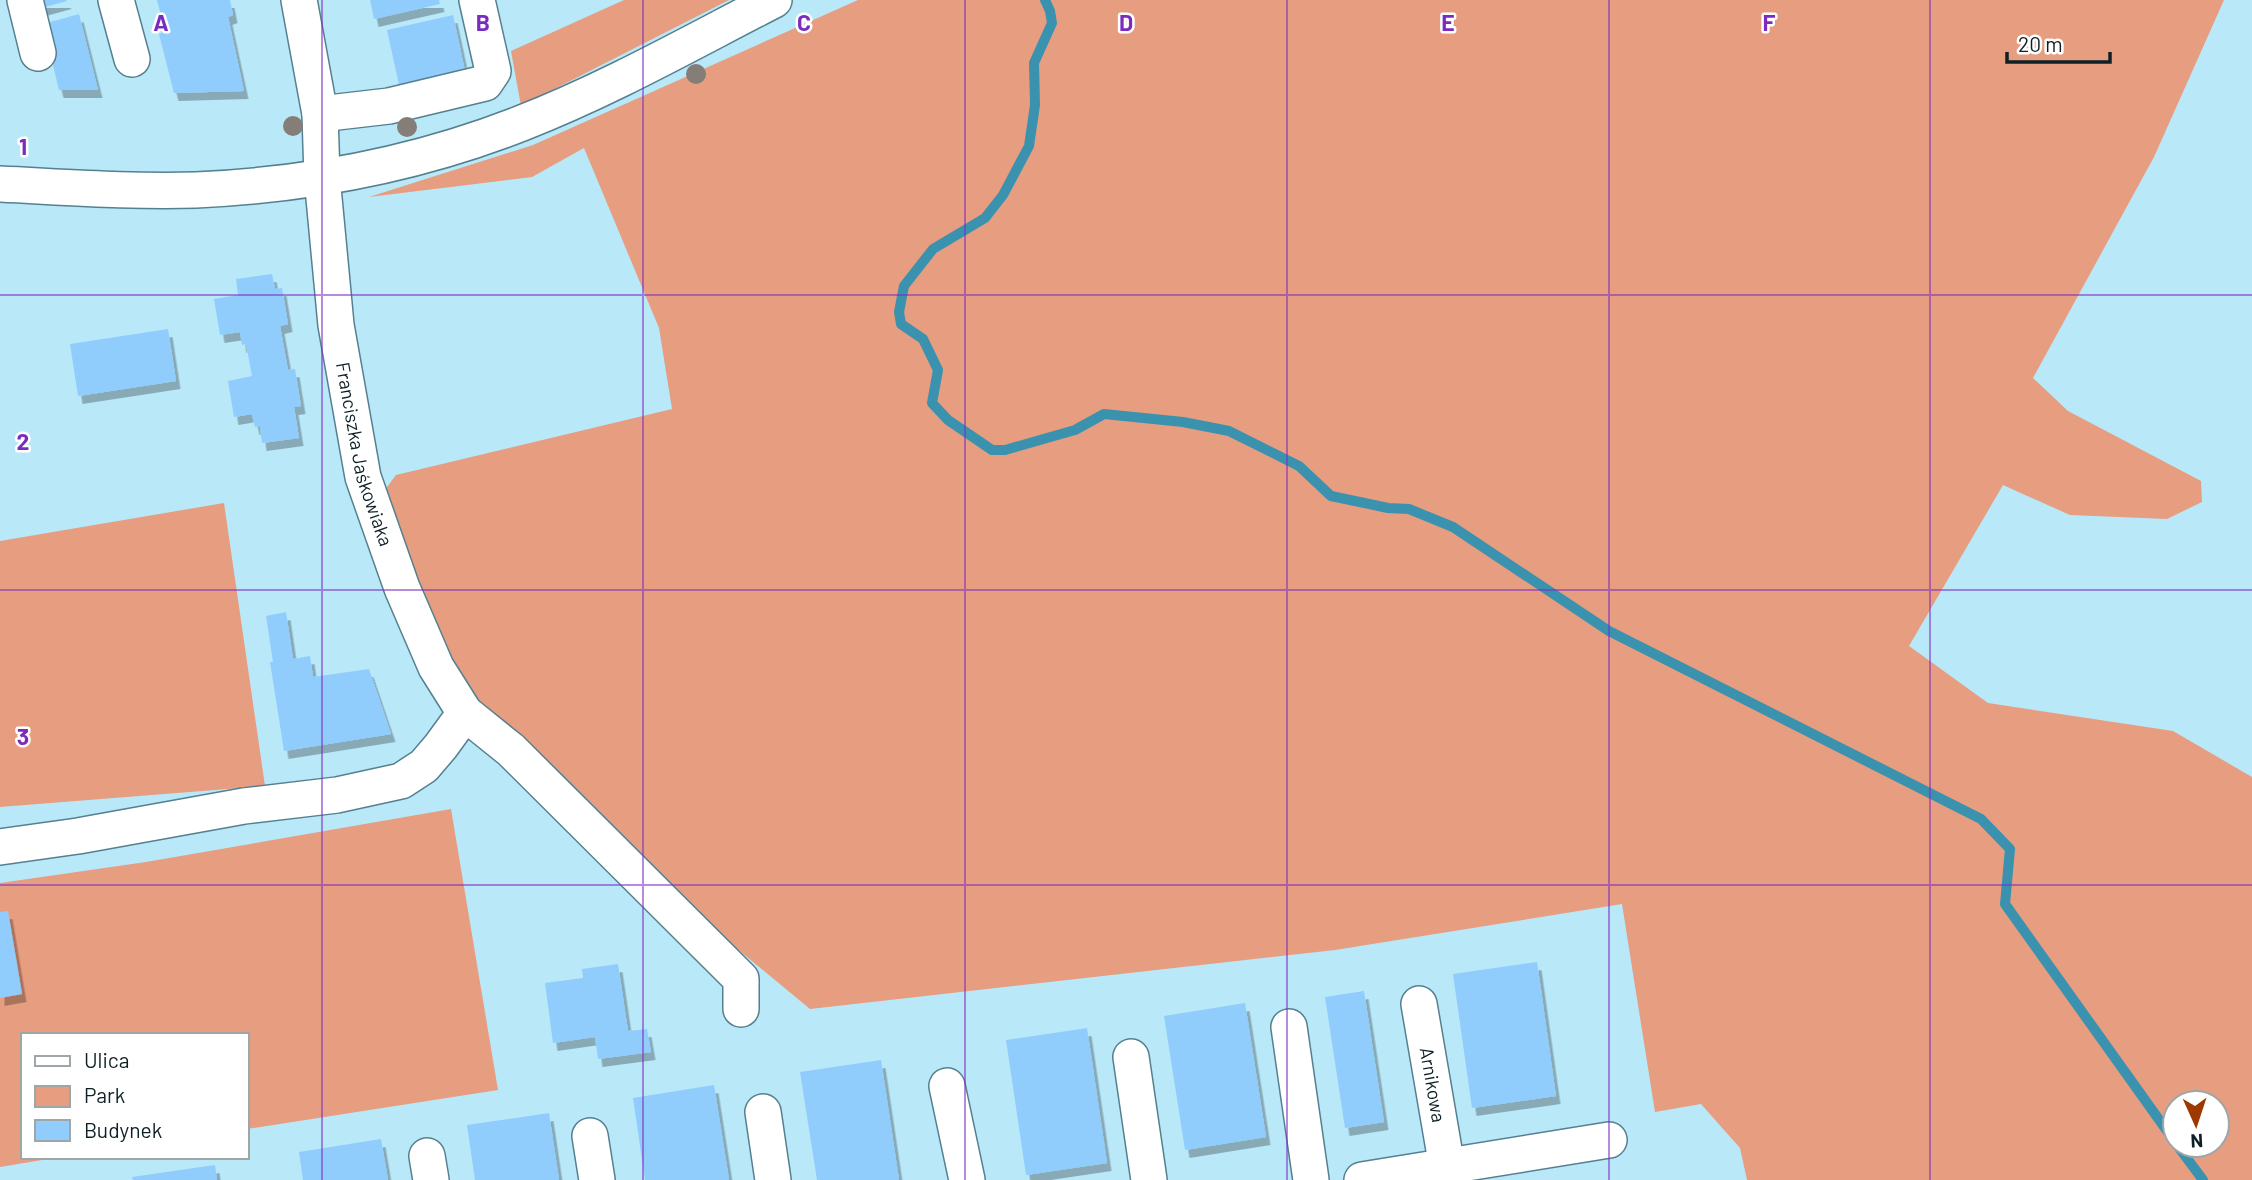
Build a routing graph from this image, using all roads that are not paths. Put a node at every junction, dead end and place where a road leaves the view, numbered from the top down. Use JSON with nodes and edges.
{"nodes":[{"id":1,"x":25,"y":0,"type":"edge"},
{"id":2,"x":116,"y":0,"type":"edge"},
{"id":3,"x":299,"y":0,"type":"edge"},
{"id":4,"x":477,"y":0,"type":"edge"},
{"id":5,"x":774,"y":0,"type":"edge"},
{"id":6,"x":38,"y":53,"type":"dead end"},
{"id":7,"x":131,"y":59,"type":"dead end"},
{"id":8,"x":320,"y":114,"type":"junction"},
{"id":9,"x":322,"y":177,"type":"junction"},
{"id":10,"x":0,"y":184,"type":"edge"},
{"id":11,"x":465,"y":713,"type":"junction"},
{"id":12,"x":0,"y":847,"type":"edge"},
{"id":13,"x":1419,"y":1004,"type":"dead end"},
{"id":14,"x":741,"y":1009,"type":"dead end"},
{"id":15,"x":1289,"y":1027,"type":"dead end"},
{"id":16,"x":1131,"y":1057,"type":"dead end"},
{"id":17,"x":947,"y":1086,"type":"dead end"},
{"id":18,"x":763,"y":1112,"type":"dead end"},
{"id":19,"x":590,"y":1136,"type":"dead end"},
{"id":20,"x":1609,"y":1140,"type":"dead end"},
{"id":21,"x":1447,"y":1167,"type":"junction"},
{"id":22,"x":597,"y":1180,"type":"edge"},
{"id":23,"x":773,"y":1180,"type":"edge"},
{"id":24,"x":967,"y":1180,"type":"edge"},
{"id":25,"x":1149,"y":1180,"type":"edge"},
{"id":26,"x":1311,"y":1180,"type":"edge"},
{"id":27,"x":1363,"y":1180,"type":"edge"}],
"edges":[{"from":1,"to":6,"type":"street"},
{"from":2,"to":7,"type":"street"},
{"from":3,"to":8,"type":"street","name":"Franciszka Jaśkowiaka"},
{"from":4,"to":8,"type":"street"},
{"from":5,"to":9,"type":"street"},
{"from":8,"to":9,"type":"street","name":"Franciszka Jaśkowiaka"},
{"from":9,"to":10,"type":"street"},
{"from":9,"to":11,"type":"street","name":"Franciszka Jaśkowiaka"},
{"from":11,"to":12,"type":"street"},
{"from":11,"to":14,"type":"street","name":"Franciszka Jaśkowiaka"},
{"from":13,"to":21,"type":"street","name":"Arnikowa"},
{"from":15,"to":26,"type":"street"},
{"from":16,"to":25,"type":"street"},
{"from":17,"to":24,"type":"street"},
{"from":18,"to":23,"type":"street"},
{"from":19,"to":22,"type":"street"},
{"from":20,"to":21,"type":"street"},
{"from":21,"to":27,"type":"street"}]}
